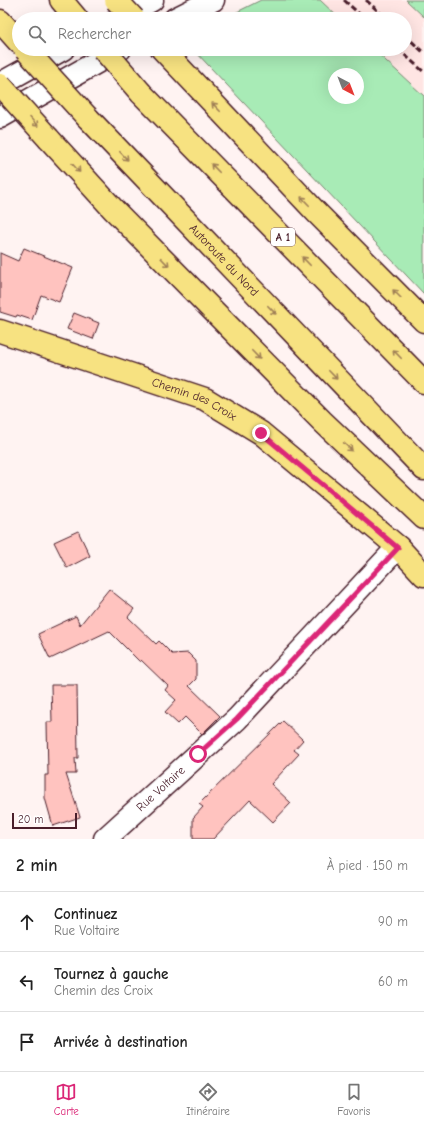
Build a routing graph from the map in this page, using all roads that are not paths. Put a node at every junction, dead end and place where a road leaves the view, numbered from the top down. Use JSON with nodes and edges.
{"nodes":[{"id":1,"x":60,"y":0,"type":"edge"},
{"id":2,"x":116,"y":0,"type":"edge"},
{"id":3,"x":152,"y":0,"type":"edge"},
{"id":4,"x":213,"y":0,"type":"edge"},
{"id":5,"x":71,"y":12,"type":"edge"},
{"id":6,"x":127,"y":12,"type":"edge"},
{"id":7,"x":131,"y":12,"type":"edge"},
{"id":8,"x":189,"y":12,"type":"edge"},
{"id":9,"x":31,"y":56,"type":"edge"},
{"id":10,"x":50,"y":56,"type":"edge"},
{"id":11,"x":108,"y":56,"type":"edge"},
{"id":12,"x":109,"y":56,"type":"edge"},
{"id":13,"x":168,"y":56,"type":"edge"},
{"id":14,"x":0,"y":84,"type":"edge"},
{"id":15,"x":0,"y":117,"type":"edge"},
{"id":16,"x":424,"y":321,"type":"edge"},
{"id":17,"x":0,"y":331,"type":"edge"},
{"id":18,"x":424,"y":382,"type":"edge"},
{"id":19,"x":424,"y":469,"type":"edge"},
{"id":20,"x":424,"y":518,"type":"edge"},
{"id":21,"x":398,"y":548,"type":"junction"},
{"id":22,"x":424,"y":576,"type":"edge"},
{"id":23,"x":105,"y":839,"type":"edge"}],
"edges":[{"from":1,"to":5,"type":"main road"},
{"from":2,"to":6,"type":"main road","bridge":true},
{"from":3,"to":7,"type":"street"},
{"from":4,"to":8,"type":"street"},
{"from":9,"to":19,"type":"main road","name":"Autoroute du Nord","one_way":true,"bridge":true},
{"from":10,"to":14,"type":"street"},
{"from":11,"to":15,"type":"street"},
{"from":18,"to":12,"type":"main road","number":"A 1","one_way":true,"bridge":true},
{"from":16,"to":13,"type":"main road","one_way":true},
{"from":14,"to":20,"type":"main road","one_way":true,"bridge":true},
{"from":17,"to":21,"type":"main road","name":"Chemin des Croix"},
{"from":21,"to":22,"type":"main road","name":"Chemin des Croix"},
{"from":21,"to":23,"type":"street","name":"Rue Voltaire"}]}
